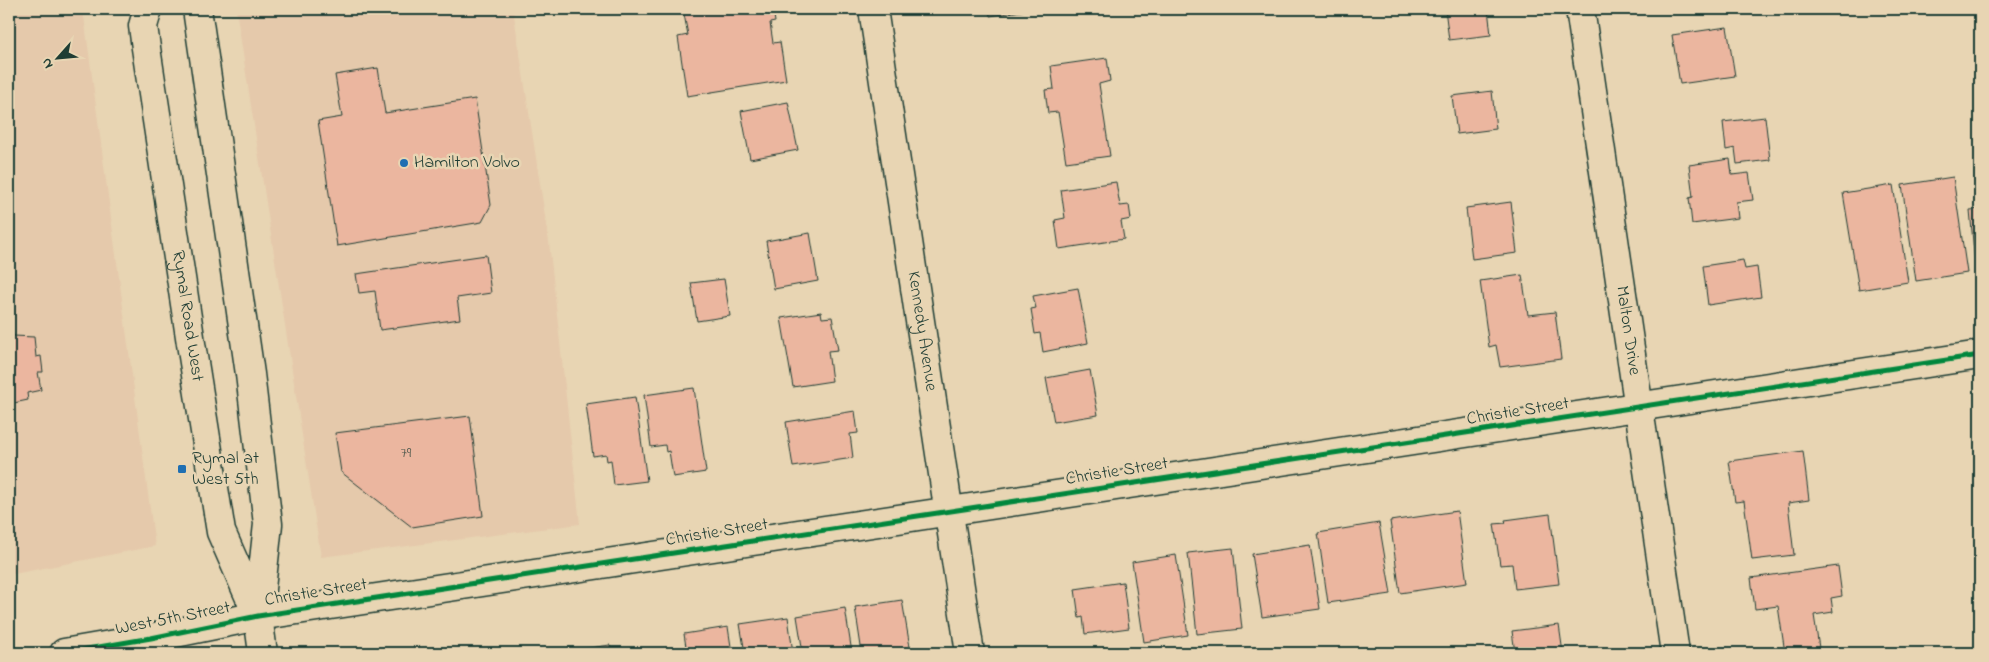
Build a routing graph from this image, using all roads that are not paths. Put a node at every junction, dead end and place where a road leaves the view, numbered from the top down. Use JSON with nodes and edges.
{"nodes":[{"id":1,"x":148,"y":9,"type":"edge"},
{"id":2,"x":198,"y":9,"type":"edge"},
{"id":3,"x":873,"y":9,"type":"edge"},
{"id":4,"x":1580,"y":9,"type":"edge"},
{"id":5,"x":1980,"y":355,"type":"edge"},
{"id":6,"x":1639,"y":407,"type":"junction"},
{"id":7,"x":949,"y":512,"type":"junction"},
{"id":8,"x":258,"y":616,"type":"junction"},
{"id":9,"x":64,"y":653,"type":"edge"},
{"id":10,"x":264,"y":653,"type":"edge"},
{"id":11,"x":970,"y":653,"type":"edge"},
{"id":12,"x":1675,"y":653,"type":"edge"}],
"edges":[{"from":1,"to":8,"type":"street","name":"Rymal Road West"},
{"from":2,"to":8,"type":"street","name":"Rymal Road West"},
{"from":3,"to":7,"type":"street","name":"Kennedy Avenue"},
{"from":4,"to":6,"type":"street","name":"Malton Drive"},
{"from":5,"to":6,"type":"street","name":"Christie Street"},
{"from":6,"to":7,"type":"street","name":"Christie Street"},
{"from":6,"to":12,"type":"street","name":"Malton Drive"},
{"from":7,"to":8,"type":"street","name":"Christie Street"},
{"from":7,"to":11,"type":"street","name":"Kennedy Avenue"},
{"from":8,"to":9,"type":"street","name":"West 5th Street"},
{"from":8,"to":10,"type":"street","name":"Rymal Road West"}]}
